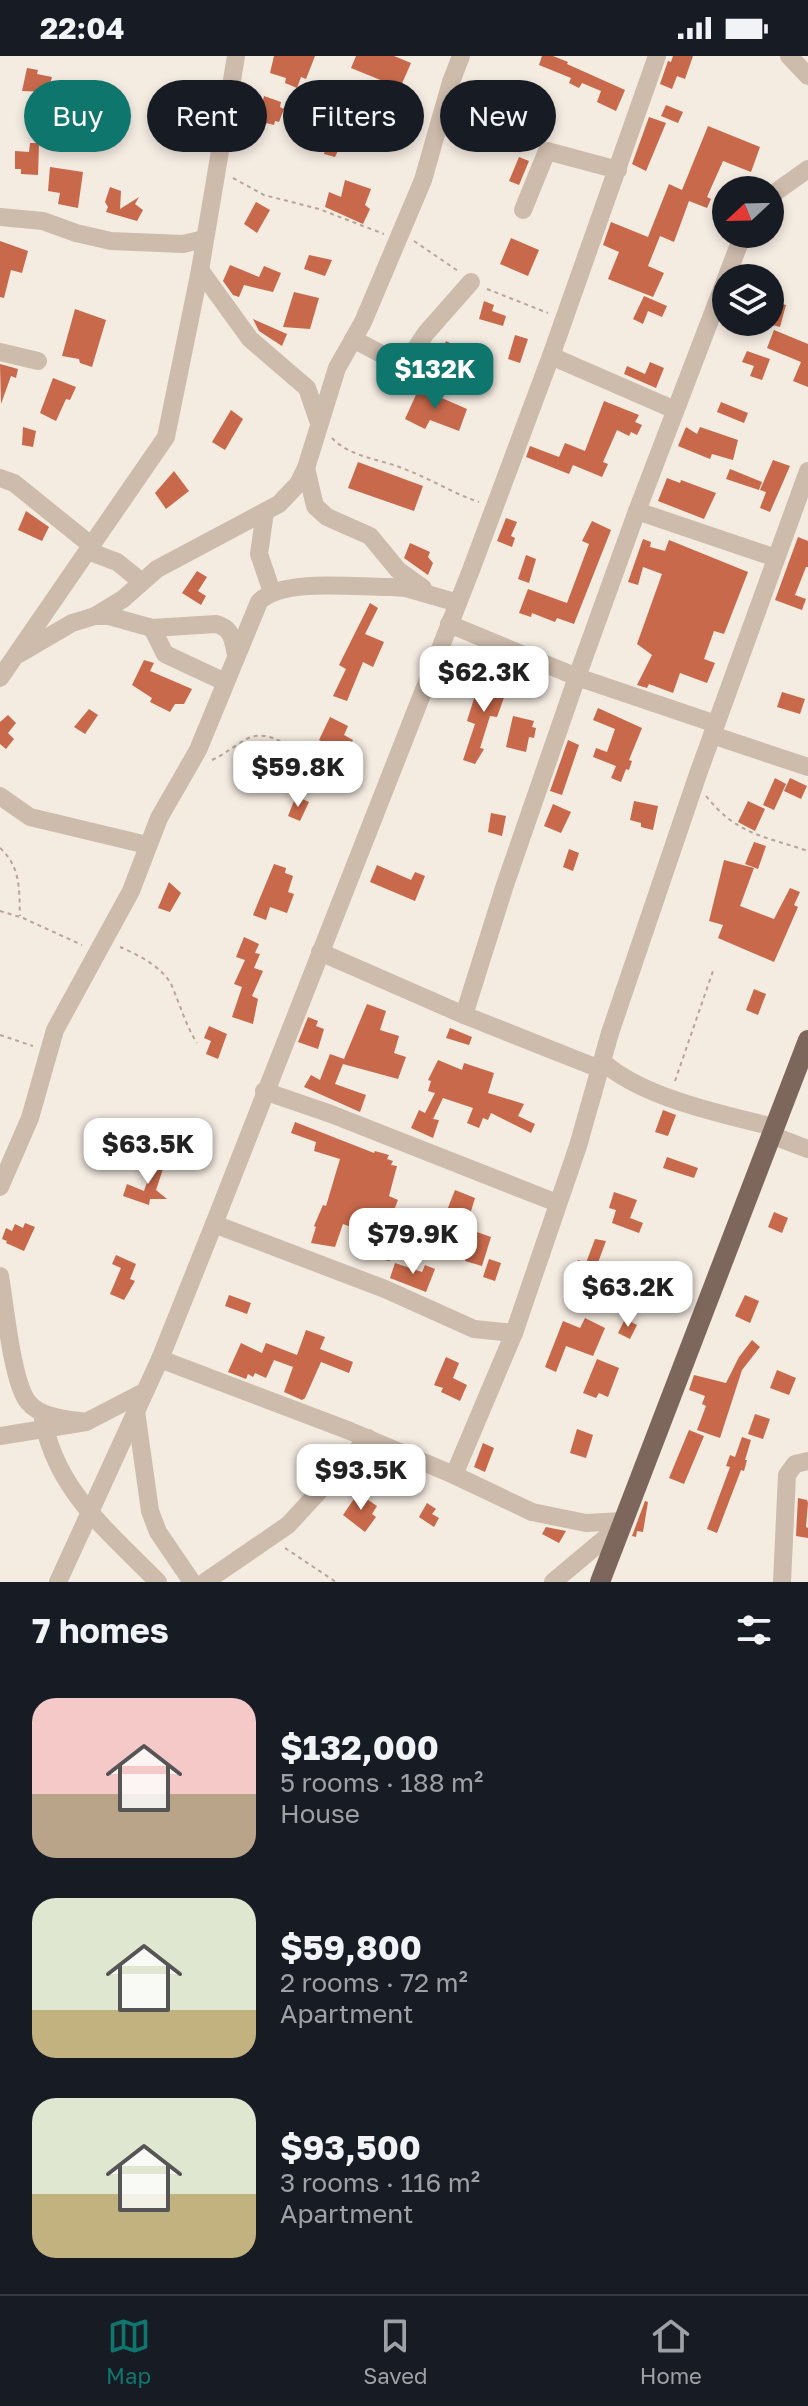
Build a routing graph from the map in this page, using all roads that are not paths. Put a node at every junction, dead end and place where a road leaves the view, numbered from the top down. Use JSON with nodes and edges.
{"nodes":[{"id":1,"x":236,"y":56,"type":"edge"},
{"id":2,"x":461,"y":56,"type":"edge"},
{"id":3,"x":657,"y":56,"type":"edge"},
{"id":4,"x":789,"y":56,"type":"edge"},
{"id":5,"x":808,"y":76,"type":"edge"},
{"id":6,"x":808,"y":169,"type":"edge"},
{"id":7,"x":618,"y":170,"type":"junction"},
{"id":8,"x":784,"y":186,"type":"edge"},
{"id":9,"x":523,"y":210,"type":"dead end"},
{"id":10,"x":0,"y":217,"type":"edge"},
{"id":11,"x":204,"y":239,"type":"junction"},
{"id":12,"x":738,"y":248,"type":"edge"},
{"id":13,"x":200,"y":270,"type":"junction"},
{"id":14,"x":471,"y":282,"type":"dead end"},
{"id":15,"x":353,"y":339,"type":"junction"},
{"id":16,"x":0,"y":352,"type":"edge"},
{"id":17,"x":551,"y":356,"type":"junction"},
{"id":18,"x":38,"y":361,"type":"dead end"},
{"id":19,"x":404,"y":366,"type":"junction"},
{"id":20,"x":302,"y":382,"type":"junction"},
{"id":21,"x":436,"y":383,"type":"dead end"},
{"id":22,"x":329,"y":388,"type":"junction"},
{"id":23,"x":675,"y":410,"type":"junction"},
{"id":24,"x":320,"y":419,"type":"junction"},
{"id":25,"x":306,"y":468,"type":"junction"},
{"id":26,"x":808,"y":471,"type":"edge"},
{"id":27,"x":0,"y":478,"type":"edge"},
{"id":28,"x":637,"y":511,"type":"junction"},
{"id":29,"x":265,"y":512,"type":"junction"},
{"id":30,"x":90,"y":549,"type":"junction"},
{"id":31,"x":776,"y":558,"type":"junction"},
{"id":32,"x":142,"y":582,"type":"junction"},
{"id":33,"x":272,"y":592,"type":"junction"},
{"id":34,"x":436,"y":596,"type":"junction"},
{"id":35,"x":458,"y":603,"type":"junction"},
{"id":36,"x":95,"y":616,"type":"junction"},
{"id":37,"x":449,"y":624,"type":"junction"},
{"id":38,"x":152,"y":628,"type":"junction"},
{"id":39,"x":236,"y":655,"type":"junction"},
{"id":40,"x":7,"y":661,"type":"edge"},
{"id":41,"x":577,"y":677,"type":"junction"},
{"id":42,"x":0,"y":678,"type":"edge"},
{"id":43,"x":225,"y":682,"type":"junction"},
{"id":44,"x":714,"y":729,"type":"junction"},
{"id":45,"x":808,"y":767,"type":"edge"},
{"id":46,"x":0,"y":796,"type":"edge"},
{"id":47,"x":147,"y":845,"type":"junction"},
{"id":48,"x":320,"y":952,"type":"junction"},
{"id":49,"x":464,"y":1015,"type":"junction"},
{"id":50,"x":808,"y":1040,"type":"edge"},
{"id":51,"x":601,"y":1065,"type":"junction"},
{"id":52,"x":264,"y":1091,"type":"junction"},
{"id":53,"x":773,"y":1131,"type":"junction"},
{"id":54,"x":808,"y":1149,"type":"edge"},
{"id":55,"x":0,"y":1187,"type":"edge"},
{"id":56,"x":557,"y":1203,"type":"junction"},
{"id":57,"x":214,"y":1224,"type":"junction"},
{"id":58,"x":0,"y":1276,"type":"edge"},
{"id":59,"x":514,"y":1333,"type":"junction"},
{"id":60,"x":160,"y":1359,"type":"junction"},
{"id":61,"x":144,"y":1392,"type":"junction"},
{"id":62,"x":136,"y":1411,"type":"junction"},
{"id":63,"x":43,"y":1421,"type":"junction"},
{"id":64,"x":0,"y":1436,"type":"edge"},
{"id":65,"x":368,"y":1438,"type":"junction"},
{"id":66,"x":808,"y":1461,"type":"edge"},
{"id":67,"x":454,"y":1475,"type":"junction"},
{"id":68,"x":90,"y":1512,"type":"junction"},
{"id":69,"x":622,"y":1523,"type":"junction"},
{"id":70,"x":58,"y":1582,"type":"edge"},
{"id":71,"x":158,"y":1582,"type":"edge"},
{"id":72,"x":192,"y":1582,"type":"edge"},
{"id":73,"x":205,"y":1582,"type":"edge"},
{"id":74,"x":553,"y":1582,"type":"edge"},
{"id":75,"x":600,"y":1582,"type":"edge"},
{"id":76,"x":782,"y":1582,"type":"edge"}],
"edges":[{"from":1,"to":11,"type":"street"},
{"from":2,"to":15,"type":"street"},
{"from":3,"to":7,"type":"street"},
{"from":4,"to":5,"type":"street"},
{"from":6,"to":8,"type":"street"},
{"from":7,"to":9,"type":"street"},
{"from":7,"to":17,"type":"street"},
{"from":10,"to":11,"type":"street"},
{"from":11,"to":13,"type":"street"},
{"from":12,"to":23,"type":"street"},
{"from":13,"to":20,"type":"street"},
{"from":13,"to":30,"type":"street"},
{"from":14,"to":19,"type":"street"},
{"from":15,"to":19,"type":"street"},
{"from":15,"to":22,"type":"street"},
{"from":16,"to":18,"type":"street"},
{"from":17,"to":23,"type":"street"},
{"from":17,"to":35,"type":"street"},
{"from":19,"to":21,"type":"street"},
{"from":20,"to":22,"type":"street"},
{"from":20,"to":24,"type":"street"},
{"from":22,"to":24,"type":"street"},
{"from":23,"to":28,"type":"street"},
{"from":24,"to":25,"type":"street"},
{"from":25,"to":29,"type":"street"},
{"from":25,"to":34,"type":"street"},
{"from":26,"to":31,"type":"street"},
{"from":27,"to":30,"type":"street"},
{"from":28,"to":31,"type":"street"},
{"from":28,"to":41,"type":"street"},
{"from":29,"to":32,"type":"street"},
{"from":29,"to":33,"type":"street"},
{"from":30,"to":32,"type":"street"},
{"from":30,"to":40,"type":"street"},
{"from":31,"to":44,"type":"street"},
{"from":32,"to":36,"type":"street"},
{"from":33,"to":34,"type":"street"},
{"from":33,"to":39,"type":"street"},
{"from":34,"to":35,"type":"street"},
{"from":35,"to":37,"type":"street"},
{"from":36,"to":38,"type":"street"},
{"from":36,"to":40,"type":"street"},
{"from":37,"to":41,"type":"street"},
{"from":37,"to":48,"type":"street"},
{"from":38,"to":39,"type":"street"},
{"from":38,"to":43,"type":"street"},
{"from":39,"to":43,"type":"street"},
{"from":40,"to":42,"type":"street"},
{"from":41,"to":44,"type":"street"},
{"from":41,"to":49,"type":"street"},
{"from":43,"to":47,"type":"street"},
{"from":44,"to":45,"type":"street"},
{"from":44,"to":51,"type":"street"},
{"from":46,"to":47,"type":"street"},
{"from":47,"to":55,"type":"street"},
{"from":48,"to":49,"type":"street"},
{"from":48,"to":52,"type":"street"},
{"from":49,"to":51,"type":"street"},
{"from":50,"to":53,"type":"main road"},
{"from":51,"to":53,"type":"street"},
{"from":51,"to":56,"type":"street"},
{"from":52,"to":56,"type":"street"},
{"from":52,"to":57,"type":"street"},
{"from":53,"to":54,"type":"street"},
{"from":53,"to":69,"type":"main road"},
{"from":56,"to":59,"type":"street"},
{"from":57,"to":59,"type":"street"},
{"from":57,"to":60,"type":"street"},
{"from":58,"to":63,"type":"street"},
{"from":59,"to":67,"type":"street"},
{"from":60,"to":61,"type":"street"},
{"from":60,"to":65,"type":"street"},
{"from":61,"to":62,"type":"street"},
{"from":61,"to":63,"type":"street"},
{"from":62,"to":68,"type":"street"},
{"from":62,"to":72,"type":"street"},
{"from":63,"to":64,"type":"street"},
{"from":63,"to":68,"type":"street"},
{"from":65,"to":67,"type":"street"},
{"from":65,"to":73,"type":"street"},
{"from":66,"to":76,"type":"street"},
{"from":67,"to":69,"type":"street"},
{"from":68,"to":70,"type":"street"},
{"from":68,"to":71,"type":"street"},
{"from":69,"to":74,"type":"street"},
{"from":69,"to":75,"type":"main road"}]}
